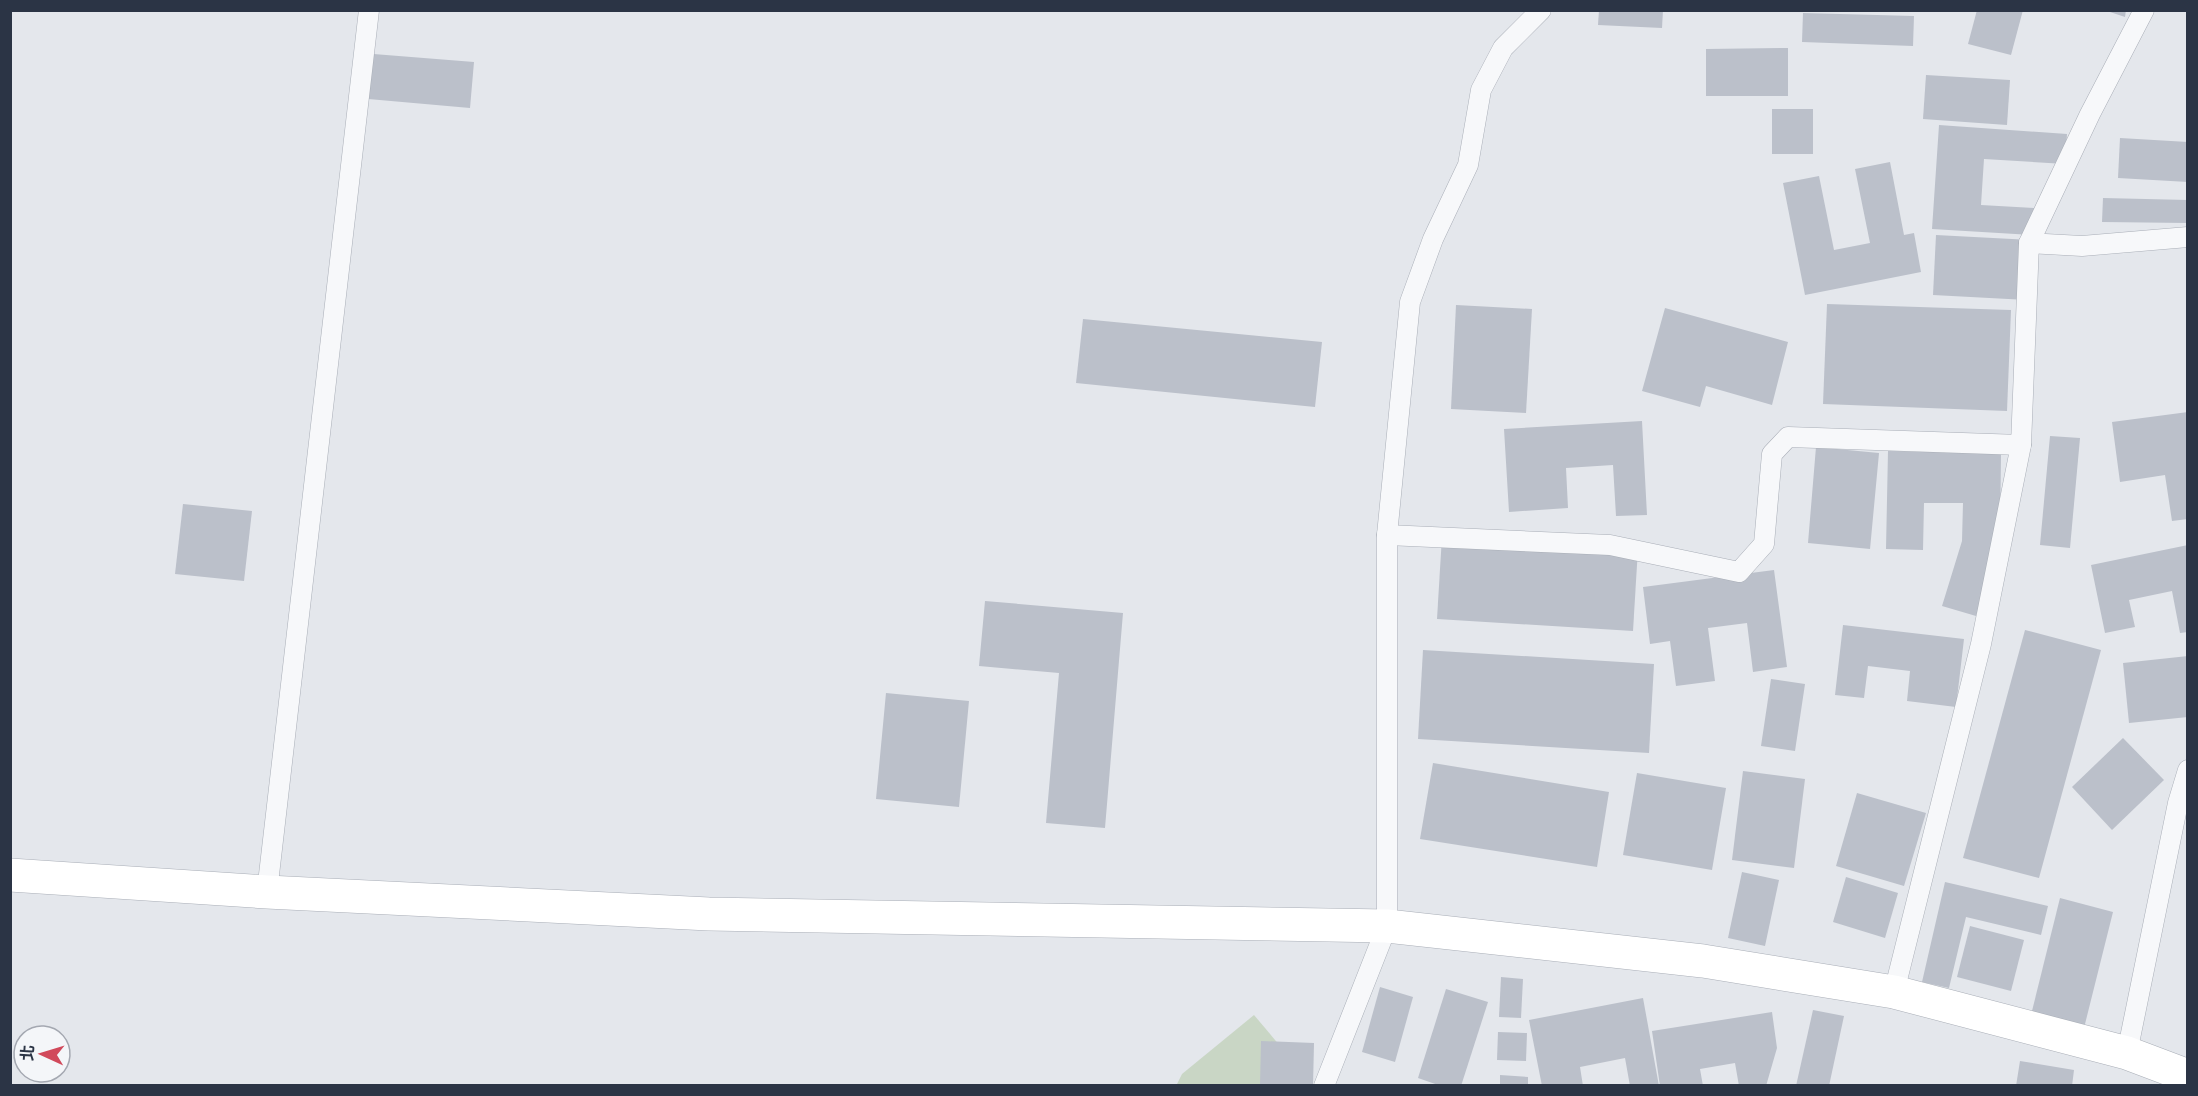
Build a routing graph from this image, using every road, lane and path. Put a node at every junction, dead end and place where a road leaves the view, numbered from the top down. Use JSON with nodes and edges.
{"nodes":[{"id":1,"x":369,"y":10,"type":"edge"},
{"id":2,"x":1541,"y":10,"type":"edge"},
{"id":3,"x":2144,"y":10,"type":"edge"},
{"id":4,"x":2187,"y":237,"type":"edge"},
{"id":5,"x":2029,"y":243,"type":"junction"},
{"id":6,"x":2021,"y":445,"type":"junction"},
{"id":7,"x":1387,"y":535,"type":"junction"},
{"id":8,"x":2187,"y":770,"type":"edge"},
{"id":9,"x":10,"y":875,"type":"edge"},
{"id":10,"x":267,"y":892,"type":"junction"},
{"id":11,"x":1387,"y":926,"type":"junction"},
{"id":12,"x":1894,"y":992,"type":"junction"},
{"id":13,"x":2127,"y":1053,"type":"junction"},
{"id":14,"x":2187,"y":1076,"type":"edge"},
{"id":15,"x":1324,"y":1086,"type":"edge"}],
"edges":[{"from":1,"to":10,"type":"lane"},
{"from":2,"to":7,"type":"lane"},
{"from":3,"to":5,"type":"lane"},
{"from":4,"to":5,"type":"lane"},
{"from":5,"to":6,"type":"lane"},
{"from":6,"to":7,"type":"lane"},
{"from":6,"to":12,"type":"lane"},
{"from":7,"to":11,"type":"lane"},
{"from":8,"to":13,"type":"lane"},
{"from":9,"to":10,"type":"street"},
{"from":10,"to":11,"type":"street"},
{"from":11,"to":12,"type":"street"},
{"from":11,"to":15,"type":"lane"},
{"from":12,"to":13,"type":"street"},
{"from":13,"to":14,"type":"street"}]}
